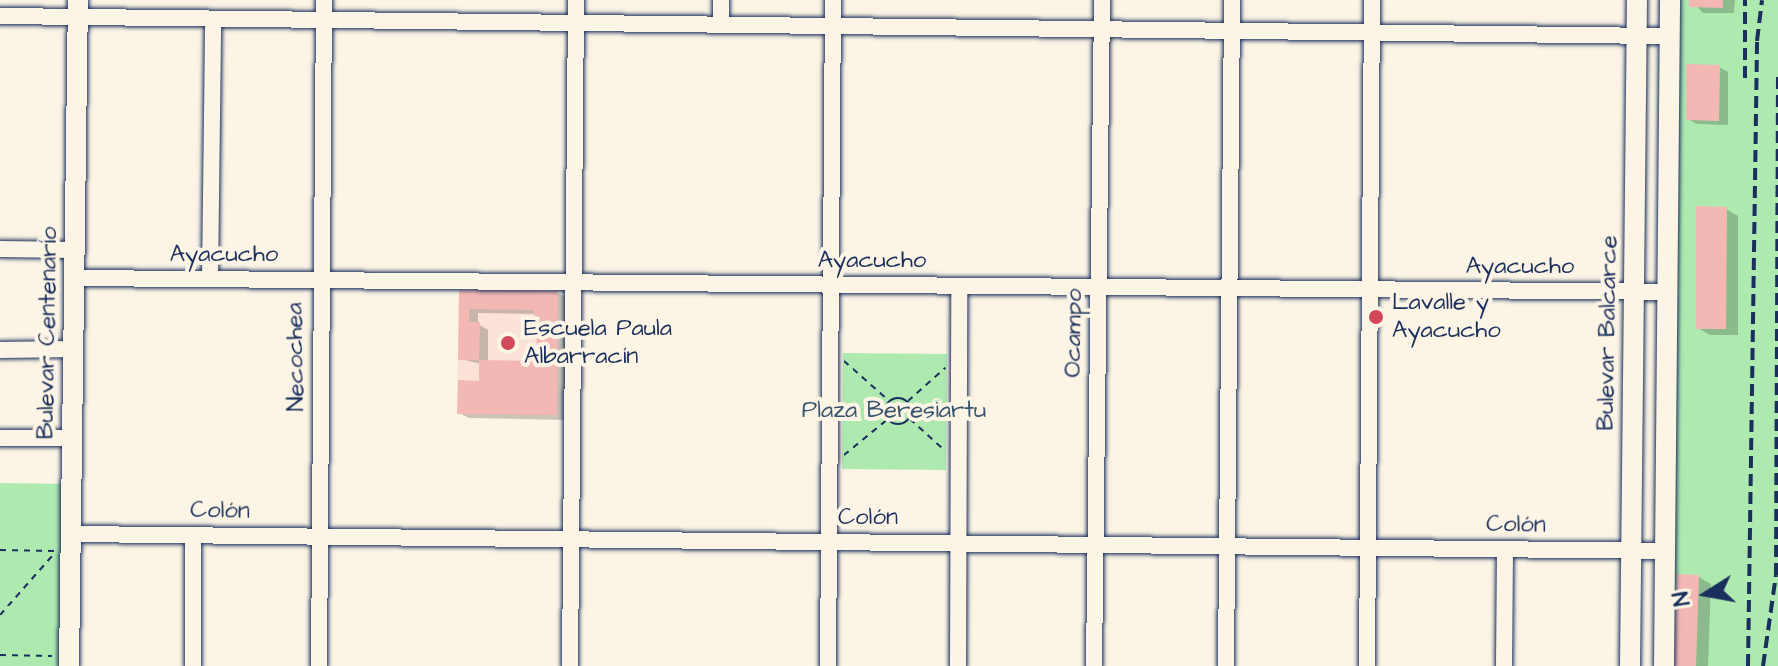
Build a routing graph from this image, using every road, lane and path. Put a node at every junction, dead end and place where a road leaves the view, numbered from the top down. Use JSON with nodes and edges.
{"nodes":[{"id":1,"x":324,"y":0,"type":"edge"},
{"id":2,"x":576,"y":0,"type":"edge"},
{"id":3,"x":721,"y":0,"type":"edge"},
{"id":4,"x":833,"y":0,"type":"edge"},
{"id":5,"x":1102,"y":0,"type":"edge"},
{"id":6,"x":1232,"y":0,"type":"edge"},
{"id":7,"x":1372,"y":0,"type":"edge"},
{"id":8,"x":1637,"y":0,"type":"edge"},
{"id":9,"x":1670,"y":0,"type":"edge"},
{"id":10,"x":78,"y":9,"type":"edge"},
{"id":11,"x":0,"y":16,"type":"edge"},
{"id":12,"x":213,"y":19,"type":"junction"},
{"id":13,"x":323,"y":20,"type":"junction"},
{"id":14,"x":576,"y":23,"type":"junction"},
{"id":15,"x":721,"y":25,"type":"junction"},
{"id":16,"x":833,"y":26,"type":"junction"},
{"id":17,"x":1102,"y":29,"type":"junction"},
{"id":18,"x":1232,"y":31,"type":"junction"},
{"id":19,"x":1372,"y":32,"type":"junction"},
{"id":20,"x":1637,"y":35,"type":"junction"},
{"id":21,"x":1669,"y":36,"type":"junction"},
{"id":22,"x":0,"y":249,"type":"edge"},
{"id":23,"x":76,"y":250,"type":"junction"},
{"id":24,"x":76,"y":278,"type":"junction"},
{"id":25,"x":210,"y":279,"type":"junction"},
{"id":26,"x":319,"y":280,"type":"junction"},
{"id":27,"x":573,"y":283,"type":"junction"},
{"id":28,"x":831,"y":285,"type":"junction"},
{"id":29,"x":959,"y":286,"type":"junction"},
{"id":30,"x":1099,"y":287,"type":"junction"},
{"id":31,"x":1230,"y":288,"type":"junction"},
{"id":32,"x":1370,"y":290,"type":"junction"},
{"id":33,"x":1634,"y":292,"type":"junction"},
{"id":34,"x":1667,"y":292,"type":"junction"},
{"id":35,"x":73,"y":349,"type":"junction"},
{"id":36,"x":0,"y":350,"type":"edge"},
{"id":37,"x":831,"y":350,"type":"junction"},
{"id":38,"x":960,"y":354,"type":"junction"},
{"id":39,"x":889,"y":401,"type":"junction"},
{"id":40,"x":907,"y":402,"type":"junction"},
{"id":41,"x":909,"y":418,"type":"junction"},
{"id":42,"x":888,"y":419,"type":"junction"},
{"id":43,"x":0,"y":438,"type":"edge"},
{"id":44,"x":72,"y":438,"type":"junction"},
{"id":45,"x":961,"y":465,"type":"junction"},
{"id":46,"x":831,"y":466,"type":"junction"},
{"id":47,"x":71,"y":534,"type":"junction"},
{"id":48,"x":193,"y":535,"type":"junction"},
{"id":49,"x":321,"y":536,"type":"junction"},
{"id":50,"x":571,"y":539,"type":"junction"},
{"id":51,"x":829,"y":542,"type":"junction"},
{"id":52,"x":959,"y":543,"type":"junction"},
{"id":53,"x":1096,"y":544,"type":"junction"},
{"id":54,"x":1227,"y":546,"type":"junction"},
{"id":55,"x":1368,"y":548,"type":"junction"},
{"id":56,"x":1505,"y":549,"type":"junction"},
{"id":57,"x":0,"y":550,"type":"edge"},
{"id":58,"x":1631,"y":550,"type":"junction"},
{"id":59,"x":1665,"y":551,"type":"junction"},
{"id":60,"x":0,"y":615,"type":"edge"},
{"id":61,"x":0,"y":655,"type":"edge"},
{"id":62,"x":70,"y":661,"type":"edge"},
{"id":63,"x":193,"y":666,"type":"edge"},
{"id":64,"x":319,"y":666,"type":"edge"},
{"id":65,"x":570,"y":666,"type":"edge"},
{"id":66,"x":828,"y":666,"type":"edge"},
{"id":67,"x":958,"y":666,"type":"edge"},
{"id":68,"x":1094,"y":666,"type":"edge"},
{"id":69,"x":1226,"y":666,"type":"edge"},
{"id":70,"x":1367,"y":666,"type":"edge"},
{"id":71,"x":1504,"y":666,"type":"edge"},
{"id":72,"x":1630,"y":666,"type":"edge"},
{"id":73,"x":1664,"y":666,"type":"edge"}],
"edges":[{"from":1,"to":13,"type":"street","name":"Necochea"},
{"from":2,"to":14,"type":"street"},
{"from":3,"to":15,"type":"street"},
{"from":4,"to":16,"type":"street"},
{"from":5,"to":17,"type":"street","name":"Ocampo"},
{"from":6,"to":18,"type":"street"},
{"from":7,"to":19,"type":"street"},
{"from":8,"to":20,"type":"main road","name":"Bulevar Balcarce"},
{"from":9,"to":21,"type":"main road"},
{"from":10,"to":11,"type":"street"},
{"from":10,"to":12,"type":"street"},
{"from":10,"to":23,"type":"main road","name":"Bulevar Centenario"},
{"from":12,"to":13,"type":"street"},
{"from":12,"to":25,"type":"street"},
{"from":13,"to":14,"type":"street"},
{"from":13,"to":26,"type":"street","name":"Necochea"},
{"from":14,"to":15,"type":"street"},
{"from":14,"to":27,"type":"street"},
{"from":15,"to":16,"type":"street"},
{"from":16,"to":17,"type":"street"},
{"from":16,"to":28,"type":"street"},
{"from":17,"to":18,"type":"street"},
{"from":17,"to":30,"type":"street","name":"Ocampo"},
{"from":18,"to":19,"type":"street"},
{"from":18,"to":31,"type":"street"},
{"from":19,"to":20,"type":"street"},
{"from":19,"to":32,"type":"street"},
{"from":20,"to":21,"type":"street"},
{"from":20,"to":33,"type":"main road","name":"Bulevar Balcarce"},
{"from":21,"to":34,"type":"main road"},
{"from":22,"to":23,"type":"street"},
{"from":23,"to":24,"type":"main road","name":"Bulevar Centenario"},
{"from":24,"to":25,"type":"street","name":"Ayacucho"},
{"from":24,"to":35,"type":"main road","name":"Bulevar Centenario"},
{"from":25,"to":26,"type":"street","name":"Ayacucho"},
{"from":26,"to":27,"type":"street","name":"Ayacucho"},
{"from":26,"to":49,"type":"street","name":"Necochea"},
{"from":27,"to":28,"type":"street","name":"Ayacucho"},
{"from":27,"to":50,"type":"street"},
{"from":28,"to":29,"type":"street","name":"Ayacucho"},
{"from":28,"to":37,"type":"street"},
{"from":29,"to":30,"type":"street","name":"Ayacucho"},
{"from":29,"to":38,"type":"street"},
{"from":30,"to":31,"type":"street","name":"Ayacucho"},
{"from":30,"to":53,"type":"street","name":"Ocampo"},
{"from":31,"to":32,"type":"street","name":"Ayacucho"},
{"from":31,"to":54,"type":"street"},
{"from":32,"to":33,"type":"street","name":"Ayacucho"},
{"from":32,"to":55,"type":"street"},
{"from":33,"to":34,"type":"street","name":"Ayacucho"},
{"from":33,"to":58,"type":"main road","name":"Bulevar Balcarce"},
{"from":34,"to":59,"type":"main road"},
{"from":35,"to":36,"type":"street"},
{"from":35,"to":44,"type":"main road","name":"Bulevar Centenario"},
{"from":37,"to":39,"type":"path"},
{"from":37,"to":46,"type":"street"},
{"from":38,"to":40,"type":"path"},
{"from":38,"to":45,"type":"street"},
{"from":39,"to":40,"type":"path"},
{"from":39,"to":42,"type":"path"},
{"from":40,"to":41,"type":"path"},
{"from":41,"to":42,"type":"path"},
{"from":41,"to":45,"type":"path"},
{"from":42,"to":46,"type":"path"},
{"from":43,"to":44,"type":"street"},
{"from":44,"to":47,"type":"main road","name":"Bulevar Centenario"},
{"from":45,"to":52,"type":"street"},
{"from":46,"to":51,"type":"street"},
{"from":47,"to":48,"type":"street","name":"Colón"},
{"from":47,"to":62,"type":"main road","name":"Bulevar Centenario"},
{"from":48,"to":49,"type":"street","name":"Colón"},
{"from":48,"to":63,"type":"street"},
{"from":49,"to":50,"type":"street","name":"Colón"},
{"from":49,"to":64,"type":"street","name":"Necochea"},
{"from":50,"to":51,"type":"street","name":"Colón"},
{"from":50,"to":65,"type":"street"},
{"from":51,"to":52,"type":"street","name":"Colón"},
{"from":51,"to":66,"type":"street"},
{"from":52,"to":53,"type":"street","name":"Colón"},
{"from":52,"to":67,"type":"street"},
{"from":53,"to":54,"type":"street","name":"Colón"},
{"from":53,"to":68,"type":"street","name":"Ocampo"},
{"from":54,"to":55,"type":"street","name":"Colón"},
{"from":54,"to":69,"type":"street"},
{"from":55,"to":56,"type":"street","name":"Colón"},
{"from":55,"to":70,"type":"street"},
{"from":56,"to":58,"type":"street","name":"Colón"},
{"from":56,"to":71,"type":"street"},
{"from":57,"to":60,"type":"path"},
{"from":58,"to":59,"type":"street","name":"Colón"},
{"from":58,"to":72,"type":"main road","name":"Bulevar Balcarce"},
{"from":59,"to":73,"type":"main road"},
{"from":61,"to":62,"type":"path"}]}
